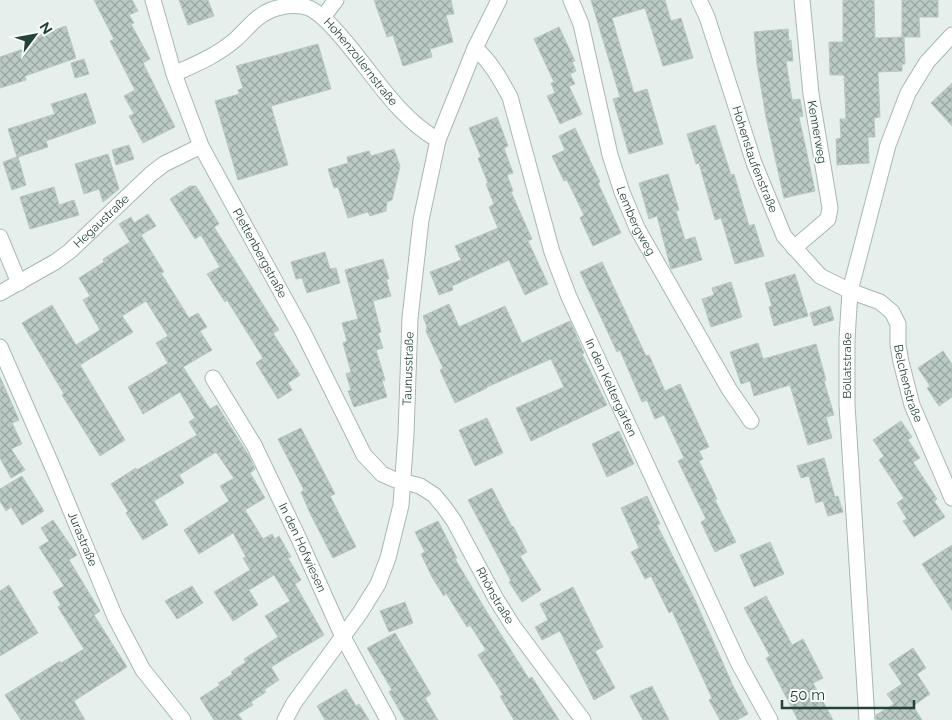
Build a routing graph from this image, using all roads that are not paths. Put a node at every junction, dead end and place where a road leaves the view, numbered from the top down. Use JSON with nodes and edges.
{"nodes":[{"id":1,"x":153,"y":0,"type":"edge"},
{"id":2,"x":336,"y":0,"type":"edge"},
{"id":3,"x":499,"y":0,"type":"edge"},
{"id":4,"x":571,"y":0,"type":"edge"},
{"id":5,"x":699,"y":0,"type":"edge"},
{"id":6,"x":802,"y":0,"type":"edge"},
{"id":7,"x":323,"y":17,"type":"junction"},
{"id":8,"x":952,"y":35,"type":"edge"},
{"id":9,"x":476,"y":48,"type":"junction"},
{"id":10,"x":174,"y":74,"type":"junction"},
{"id":11,"x":438,"y":140,"type":"junction"},
{"id":12,"x":201,"y":146,"type":"junction"},
{"id":13,"x":0,"y":237,"type":"edge"},
{"id":14,"x":794,"y":248,"type":"junction"},
{"id":15,"x":19,"y":283,"type":"junction"},
{"id":16,"x":850,"y":291,"type":"junction"},
{"id":17,"x":0,"y":293,"type":"edge"},
{"id":18,"x":0,"y":348,"type":"edge"},
{"id":19,"x":213,"y":378,"type":"dead end"},
{"id":20,"x":751,"y":421,"type":"dead end"},
{"id":21,"x":403,"y":481,"type":"junction"},
{"id":22,"x":952,"y":498,"type":"edge"},
{"id":23,"x":343,"y":637,"type":"junction"},
{"id":24,"x":183,"y":720,"type":"edge"},
{"id":25,"x":285,"y":720,"type":"edge"},
{"id":26,"x":388,"y":720,"type":"edge"},
{"id":27,"x":583,"y":720,"type":"edge"},
{"id":28,"x":770,"y":720,"type":"edge"},
{"id":29,"x":867,"y":720,"type":"edge"}],
"edges":[{"from":1,"to":10,"type":"street","name":"Plettenbergstraße"},
{"from":2,"to":7,"type":"street"},
{"from":3,"to":9,"type":"street","name":"Taunusstraße"},
{"from":4,"to":20,"type":"street","name":"Lembergweg"},
{"from":5,"to":14,"type":"street","name":"Hohenstaufenstraße"},
{"from":6,"to":14,"type":"street","name":"Kennerweg"},
{"from":7,"to":10,"type":"street","name":"Hohenzollernstraße"},
{"from":7,"to":11,"type":"street","name":"Hohenzollernstraße"},
{"from":8,"to":16,"type":"street","name":"Böllatstraße"},
{"from":9,"to":11,"type":"street","name":"Taunusstraße"},
{"from":9,"to":28,"type":"street","name":"In den Keltergärten"},
{"from":10,"to":12,"type":"street","name":"Plettenbergstraße"},
{"from":11,"to":21,"type":"street","name":"Taunusstraße"},
{"from":12,"to":15,"type":"street","name":"Hegaustraße"},
{"from":12,"to":21,"type":"street","name":"Plettenbergstraße"},
{"from":13,"to":15,"type":"street"},
{"from":14,"to":16,"type":"street","name":"Hohenstaufenstraße"},
{"from":15,"to":17,"type":"street","name":"Hegaustraße"},
{"from":16,"to":22,"type":"street","name":"Belchenstraße"},
{"from":16,"to":29,"type":"street","name":"Böllatstraße"},
{"from":18,"to":24,"type":"street","name":"Jurastraße"},
{"from":19,"to":23,"type":"street","name":"In den Hofwiesen"},
{"from":21,"to":23,"type":"street","name":"Taunusstraße"},
{"from":21,"to":27,"type":"street","name":"Rhönstraße"},
{"from":23,"to":25,"type":"street","name":"Taunusstraße"},
{"from":23,"to":26,"type":"street","name":"In den Hofwiesen"}]}
